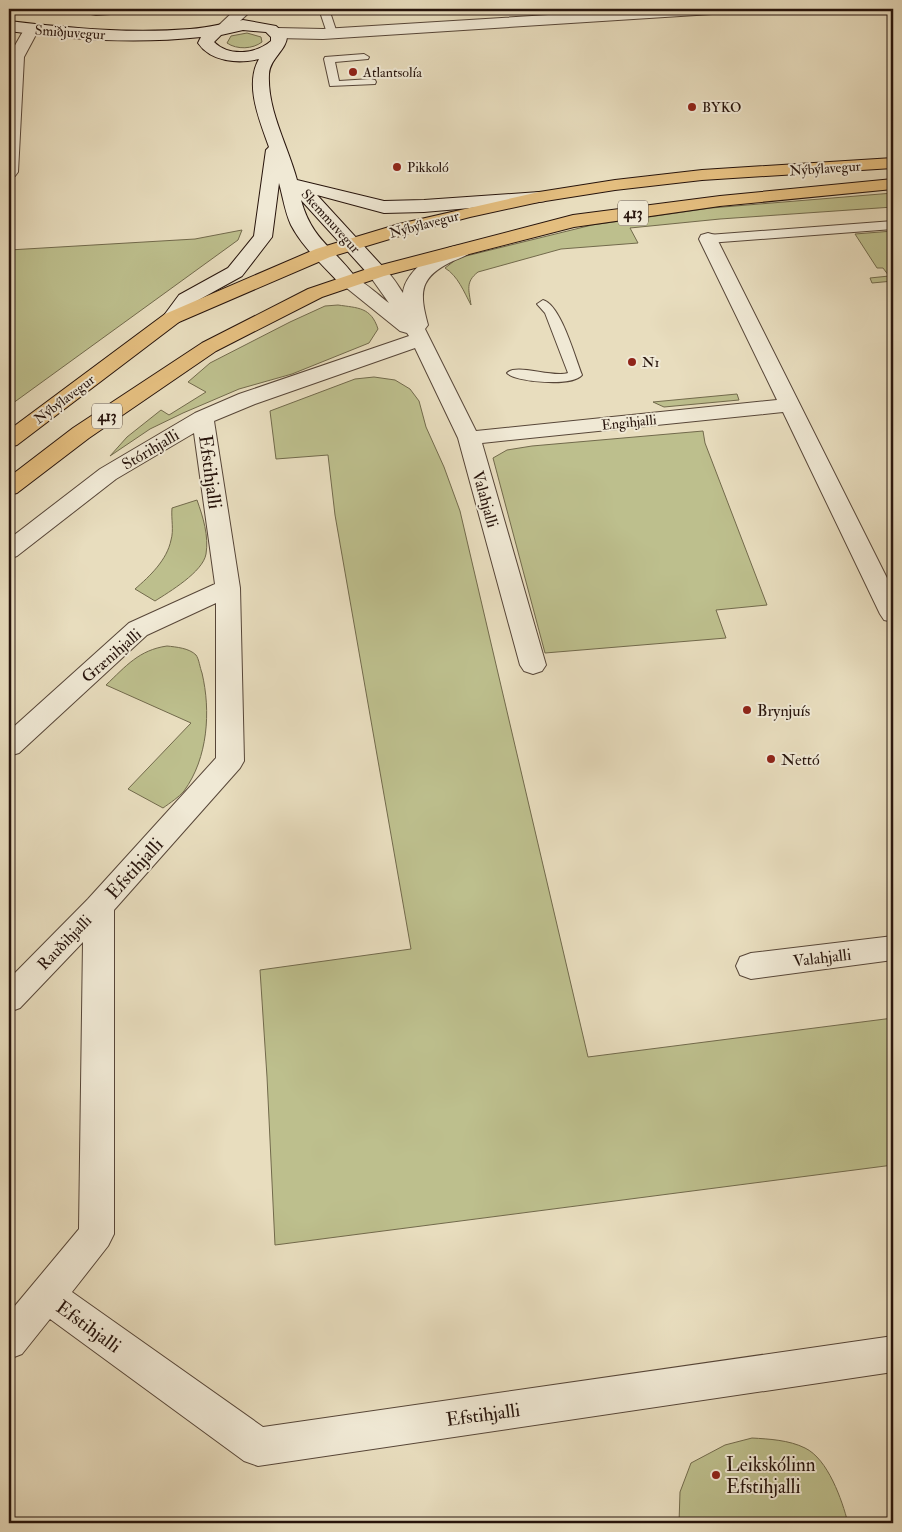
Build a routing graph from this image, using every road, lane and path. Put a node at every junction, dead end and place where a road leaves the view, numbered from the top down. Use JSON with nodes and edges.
{"nodes":[{"id":1,"x":79,"y":9,"type":"edge"},
{"id":2,"x":140,"y":9,"type":"edge"},
{"id":3,"x":245,"y":9,"type":"edge"},
{"id":4,"x":260,"y":9,"type":"edge"},
{"id":5,"x":324,"y":9,"type":"edge"},
{"id":6,"x":712,"y":9,"type":"edge"},
{"id":7,"x":9,"y":26,"type":"edge"},
{"id":8,"x":31,"y":29,"type":"junction"},
{"id":9,"x":220,"y":30,"type":"junction"},
{"id":10,"x":328,"y":34,"type":"junction"},
{"id":11,"x":132,"y":36,"type":"junction"},
{"id":12,"x":276,"y":38,"type":"junction"},
{"id":13,"x":214,"y":50,"type":"junction"},
{"id":14,"x":364,"y":57,"type":"dead end"},
{"id":15,"x":371,"y":82,"type":"dead end"},
{"id":16,"x":262,"y":91,"type":"junction"},
{"id":17,"x":276,"y":146,"type":"junction"},
{"id":18,"x":893,"y":163,"type":"edge"},
{"id":19,"x":286,"y":170,"type":"junction"},
{"id":20,"x":9,"y":172,"type":"edge"},
{"id":21,"x":893,"y":184,"type":"edge"},
{"id":22,"x":298,"y":185,"type":"junction"},
{"id":23,"x":539,"y":197,"type":"junction"},
{"id":24,"x":893,"y":225,"type":"edge"},
{"id":25,"x":708,"y":239,"type":"joint"},
{"id":26,"x":351,"y":244,"type":"junction"},
{"id":27,"x":463,"y":250,"type":"junction"},
{"id":28,"x":323,"y":253,"type":"junction"},
{"id":29,"x":377,"y":272,"type":"junction"},
{"id":30,"x":348,"y":282,"type":"junction"},
{"id":31,"x":543,"y":304,"type":"dead end"},
{"id":32,"x":172,"y":318,"type":"junction"},
{"id":33,"x":422,"y":339,"type":"junction"},
{"id":34,"x":514,"y":373,"type":"dead end"},
{"id":35,"x":790,"y":405,"type":"junction"},
{"id":36,"x":203,"y":418,"type":"junction"},
{"id":37,"x":469,"y":438,"type":"junction"},
{"id":38,"x":9,"y":440,"type":"edge"},
{"id":39,"x":9,"y":488,"type":"edge"},
{"id":40,"x":9,"y":551,"type":"edge"},
{"id":41,"x":228,"y":588,"type":"junction"},
{"id":42,"x":893,"y":614,"type":"edge"},
{"id":43,"x":533,"y":665,"type":"dead end"},
{"id":44,"x":9,"y":746,"type":"edge"},
{"id":45,"x":99,"y":907,"type":"junction"},
{"id":46,"x":893,"y":948,"type":"edge"},
{"id":47,"x":751,"y":966,"type":"dead end"},
{"id":48,"x":9,"y":999,"type":"edge"},
{"id":49,"x":47,"y":1295,"type":"junction"},
{"id":50,"x":9,"y":1341,"type":"edge"},
{"id":51,"x":893,"y":1354,"type":"edge"}],
"edges":[{"from":1,"to":2,"type":"lane"},
{"from":3,"to":9,"type":"street"},
{"from":4,"to":12,"type":"street"},
{"from":5,"to":10,"type":"lane"},
{"from":6,"to":10,"type":"street"},
{"from":7,"to":8,"type":"street","name":"Smiðjuvegur"},
{"from":8,"to":11,"type":"street","name":"Smiðjuvegur"},
{"from":8,"to":20,"type":"street"},
{"from":9,"to":11,"type":"street","name":"Smiðjuvegur"},
{"from":9,"to":12,"type":"street","name":"Smiðjuvegur"},
{"from":9,"to":13,"type":"street"},
{"from":10,"to":12,"type":"street"},
{"from":11,"to":13,"type":"street","name":"Smiðjuvegur"},
{"from":12,"to":13,"type":"street"},
{"from":12,"to":16,"type":"street","name":"Skemmuvegur"},
{"from":13,"to":16,"type":"street","name":"Skemmuvegur"},
{"from":14,"to":15,"type":"lane"},
{"from":16,"to":17,"type":"street","name":"Skemmuvegur"},
{"from":17,"to":19,"type":"street","name":"Skemmuvegur"},
{"from":17,"to":32,"type":"street"},
{"from":18,"to":23,"type":"main road","name":"Nýbýlavegur","number":"413"},
{"from":19,"to":22,"type":"street","name":"Skemmuvegur"},
{"from":19,"to":28,"type":"street","name":"Skemmuvegur"},
{"from":21,"to":27,"type":"main road","name":"Nýbýlavegur","number":"413"},
{"from":22,"to":23,"type":"street"},
{"from":22,"to":26,"type":"street","name":"Skemmuvegur"},
{"from":23,"to":26,"type":"main road","name":"Nýbýlavegur","number":"413"},
{"from":24,"to":25,"type":"lane"},
{"from":25,"to":35,"type":"street"},
{"from":26,"to":28,"type":"main road","name":"Nýbýlavegur","number":"413"},
{"from":26,"to":29,"type":"street","name":"Skemmuvegur"},
{"from":27,"to":29,"type":"main road","name":"Nýbýlavegur","number":"413"},
{"from":27,"to":33,"type":"street","name":"Nýbýlavegur"},
{"from":28,"to":30,"type":"street","name":"Valahjalli"},
{"from":28,"to":32,"type":"main road","name":"Nýbýlavegur","number":"413"},
{"from":29,"to":30,"type":"main road","name":"Nýbýlavegur","number":"413"},
{"from":29,"to":33,"type":"street","name":"Valahjalli"},
{"from":30,"to":33,"type":"street","name":"Valahjalli"},
{"from":30,"to":39,"type":"main road","name":"Nýbýlavegur","number":"413"},
{"from":31,"to":34,"type":"lane"},
{"from":32,"to":38,"type":"main road","name":"Nýbýlavegur","number":"413"},
{"from":33,"to":36,"type":"street","name":"Stórihjalli"},
{"from":33,"to":37,"type":"street","name":"Valahjalli"},
{"from":35,"to":37,"type":"street","name":"Engihjalli"},
{"from":35,"to":42,"type":"street"},
{"from":36,"to":40,"type":"street","name":"Stórihjalli"},
{"from":36,"to":41,"type":"street","name":"Efstihjalli"},
{"from":37,"to":43,"type":"street","name":"Valahjalli"},
{"from":41,"to":44,"type":"street","name":"Grænihjalli"},
{"from":41,"to":45,"type":"street","name":"Efstihjalli"},
{"from":45,"to":48,"type":"street","name":"Rauðihjalli"},
{"from":45,"to":49,"type":"street","name":"Efstihjalli"},
{"from":46,"to":47,"type":"street","name":"Valahjalli"},
{"from":49,"to":50,"type":"street"},
{"from":49,"to":51,"type":"street","name":"Efstihjalli"}]}
